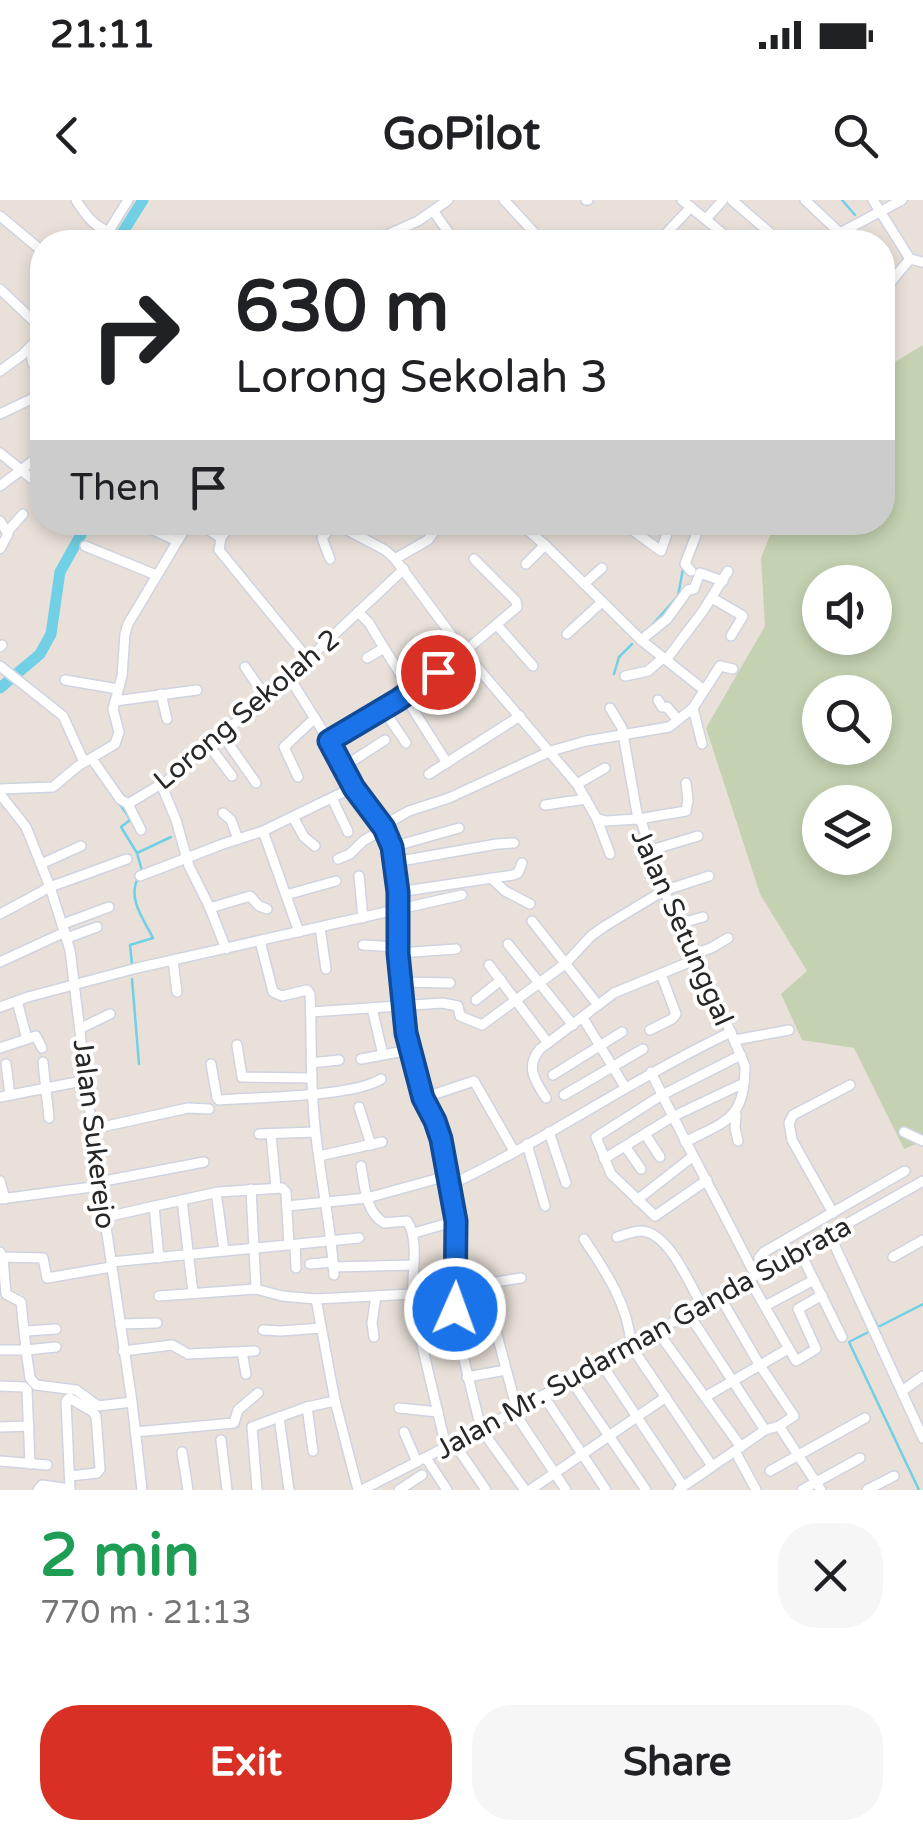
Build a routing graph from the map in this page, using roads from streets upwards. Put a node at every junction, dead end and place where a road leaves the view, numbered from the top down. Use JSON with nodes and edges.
{"nodes":[{"id":1,"x":76,"y":200,"type":"edge"},
{"id":2,"x":128,"y":200,"type":"edge"},
{"id":3,"x":448,"y":200,"type":"edge"},
{"id":4,"x":504,"y":200,"type":"edge"},
{"id":5,"x":723,"y":200,"type":"edge"},
{"id":6,"x":732,"y":200,"type":"edge"},
{"id":7,"x":806,"y":200,"type":"edge"},
{"id":8,"x":874,"y":200,"type":"edge"},
{"id":9,"x":902,"y":200,"type":"edge"},
{"id":10,"x":686,"y":203,"type":"edge"},
{"id":11,"x":434,"y":212,"type":"junction"},
{"id":12,"x":880,"y":212,"type":"junction"},
{"id":13,"x":0,"y":216,"type":"edge"},
{"id":14,"x":706,"y":219,"type":"junction"},
{"id":15,"x":105,"y":230,"type":"edge"},
{"id":16,"x":109,"y":230,"type":"edge"},
{"id":17,"x":397,"y":230,"type":"edge"},
{"id":18,"x":447,"y":230,"type":"edge"},
{"id":19,"x":532,"y":230,"type":"edge"},
{"id":20,"x":667,"y":230,"type":"edge"},
{"id":21,"x":719,"y":230,"type":"edge"},
{"id":22,"x":767,"y":230,"type":"edge"},
{"id":23,"x":837,"y":230,"type":"edge"},
{"id":24,"x":846,"y":230,"type":"edge"},
{"id":25,"x":891,"y":230,"type":"edge"},
{"id":26,"x":895,"y":236,"type":"edge"},
{"id":27,"x":30,"y":241,"type":"edge"},
{"id":28,"x":910,"y":259,"type":"junction"},
{"id":29,"x":923,"y":262,"type":"edge"},
{"id":30,"x":895,"y":277,"type":"edge"},
{"id":31,"x":0,"y":289,"type":"edge"},
{"id":32,"x":12,"y":301,"type":"junction"},
{"id":33,"x":0,"y":307,"type":"edge"},
{"id":34,"x":30,"y":320,"type":"edge"},
{"id":35,"x":30,"y":348,"type":"edge"},
{"id":36,"x":1,"y":367,"type":"edge"},
{"id":37,"x":30,"y":400,"type":"edge"},
{"id":38,"x":0,"y":414,"type":"edge"},
{"id":39,"x":0,"y":452,"type":"edge"},
{"id":40,"x":30,"y":461,"type":"edge"},
{"id":41,"x":22,"y":470,"type":"junction"},
{"id":42,"x":30,"y":477,"type":"edge"},
{"id":43,"x":0,"y":486,"type":"edge"},
{"id":44,"x":23,"y":514,"type":"dead end"},
{"id":45,"x":0,"y":521,"type":"edge"},
{"id":46,"x":8,"y":531,"type":"junction"},
{"id":47,"x":164,"y":535,"type":"edge"},
{"id":48,"x":183,"y":535,"type":"edge"},
{"id":49,"x":215,"y":535,"type":"edge"},
{"id":50,"x":222,"y":535,"type":"edge"},
{"id":51,"x":324,"y":535,"type":"edge"},
{"id":52,"x":357,"y":535,"type":"edge"},
{"id":53,"x":432,"y":535,"type":"edge"},
{"id":54,"x":533,"y":535,"type":"edge"},
{"id":55,"x":639,"y":535,"type":"edge"},
{"id":56,"x":668,"y":535,"type":"edge"},
{"id":57,"x":696,"y":535,"type":"edge"},
{"id":58,"x":220,"y":538,"type":"junction"},
{"id":59,"x":178,"y":541,"type":"junction"},
{"id":60,"x":544,"y":545,"type":"junction"},
{"id":61,"x":85,"y":546,"type":"dead end"},
{"id":62,"x":0,"y":549,"type":"edge"},
{"id":63,"x":330,"y":559,"type":"dead end"},
{"id":64,"x":395,"y":559,"type":"junction"},
{"id":65,"x":474,"y":559,"type":"dead end"},
{"id":66,"x":526,"y":564,"type":"dead end"},
{"id":67,"x":404,"y":568,"type":"junction"},
{"id":68,"x":602,"y":568,"type":"dead end"},
{"id":69,"x":690,"y":571,"type":"dead end"},
{"id":70,"x":156,"y":575,"type":"junction"},
{"id":71,"x":584,"y":584,"type":"junction"},
{"id":72,"x":694,"y":589,"type":"junction"},
{"id":73,"x":710,"y":600,"type":"junction"},
{"id":74,"x":602,"y":602,"type":"junction"},
{"id":75,"x":358,"y":612,"type":"junction"},
{"id":76,"x":497,"y":624,"type":"junction"},
{"id":77,"x":567,"y":634,"type":"dead end"},
{"id":78,"x":731,"y":636,"type":"dead end"},
{"id":79,"x":642,"y":640,"type":"junction"},
{"id":80,"x":384,"y":648,"type":"junction"},
{"id":81,"x":464,"y":652,"type":"junction"},
{"id":82,"x":367,"y":658,"type":"dead end"},
{"id":83,"x":308,"y":659,"type":"junction"},
{"id":84,"x":664,"y":659,"type":"junction"},
{"id":85,"x":0,"y":666,"type":"edge"},
{"id":86,"x":534,"y":666,"type":"dead end"},
{"id":87,"x":245,"y":668,"type":"dead end"},
{"id":88,"x":732,"y":669,"type":"dead end"},
{"id":89,"x":624,"y":676,"type":"dead end"},
{"id":90,"x":289,"y":677,"type":"junction"},
{"id":91,"x":65,"y":680,"type":"dead end"},
{"id":92,"x":118,"y":689,"type":"junction"},
{"id":93,"x":197,"y":690,"type":"dead end"},
{"id":94,"x":704,"y":690,"type":"junction"},
{"id":95,"x":408,"y":693,"type":"junction"},
{"id":96,"x":161,"y":694,"type":"junction"},
{"id":97,"x":265,"y":696,"type":"junction"},
{"id":98,"x":658,"y":700,"type":"dead end"},
{"id":99,"x":115,"y":701,"type":"junction"},
{"id":100,"x":610,"y":708,"type":"dead end"},
{"id":101,"x":693,"y":708,"type":"junction"},
{"id":102,"x":382,"y":709,"type":"junction"},
{"id":103,"x":520,"y":716,"type":"junction"},
{"id":104,"x":315,"y":718,"type":"junction"},
{"id":105,"x":167,"y":719,"type":"dead end"},
{"id":106,"x":678,"y":720,"type":"junction"},
{"id":107,"x":222,"y":733,"type":"junction"},
{"id":108,"x":623,"y":734,"type":"junction"},
{"id":109,"x":386,"y":740,"type":"dead end"},
{"id":110,"x":329,"y":741,"type":"junction"},
{"id":111,"x":406,"y":743,"type":"dead end"},
{"id":112,"x":208,"y":744,"type":"junction"},
{"id":113,"x":702,"y":744,"type":"dead end"},
{"id":114,"x":550,"y":751,"type":"junction"},
{"id":115,"x":88,"y":760,"type":"junction"},
{"id":116,"x":447,"y":763,"type":"junction"},
{"id":117,"x":343,"y":767,"type":"junction"},
{"id":118,"x":605,"y":768,"type":"dead end"},
{"id":119,"x":429,"y":774,"type":"dead end"},
{"id":120,"x":232,"y":776,"type":"dead end"},
{"id":121,"x":298,"y":776,"type":"dead end"},
{"id":122,"x":256,"y":783,"type":"dead end"},
{"id":123,"x":686,"y":783,"type":"dead end"},
{"id":124,"x":161,"y":784,"type":"junction"},
{"id":125,"x":577,"y":784,"type":"junction"},
{"id":126,"x":354,"y":788,"type":"junction"},
{"id":127,"x":0,"y":792,"type":"edge"},
{"id":128,"x":332,"y":798,"type":"junction"},
{"id":129,"x":586,"y":799,"type":"junction"},
{"id":130,"x":128,"y":804,"type":"junction"},
{"id":131,"x":11,"y":806,"type":"junction"},
{"id":132,"x":545,"y":806,"type":"dead end"},
{"id":133,"x":224,"y":814,"type":"dead end"},
{"id":134,"x":0,"y":816,"type":"edge"},
{"id":135,"x":293,"y":817,"type":"junction"},
{"id":136,"x":597,"y":819,"type":"junction"},
{"id":137,"x":638,"y":820,"type":"junction"},
{"id":138,"x":383,"y":827,"type":"junction"},
{"id":139,"x":459,"y":828,"type":"dead end"},
{"id":140,"x":140,"y":830,"type":"dead end"},
{"id":141,"x":263,"y":832,"type":"junction"},
{"id":142,"x":348,"y":832,"type":"dead end"},
{"id":143,"x":698,"y":836,"type":"dead end"},
{"id":144,"x":238,"y":839,"type":"junction"},
{"id":145,"x":514,"y":844,"type":"dead end"},
{"id":146,"x":82,"y":846,"type":"dead end"},
{"id":147,"x":315,"y":846,"type":"dead end"},
{"id":148,"x":392,"y":847,"type":"junction"},
{"id":149,"x":648,"y":851,"type":"junction"},
{"id":150,"x":610,"y":854,"type":"dead end"},
{"id":151,"x":186,"y":858,"type":"junction"},
{"id":152,"x":127,"y":859,"type":"dead end"},
{"id":153,"x":338,"y":859,"type":"dead end"},
{"id":154,"x":395,"y":862,"type":"junction"},
{"id":155,"x":41,"y":864,"type":"junction"},
{"id":156,"x":522,"y":864,"type":"dead end"},
{"id":157,"x":140,"y":876,"type":"dead end"},
{"id":158,"x":359,"y":876,"type":"dead end"},
{"id":159,"x":709,"y":876,"type":"dead end"},
{"id":160,"x":491,"y":878,"type":"junction"},
{"id":161,"x":336,"y":881,"type":"dead end"},
{"id":162,"x":50,"y":887,"type":"junction"},
{"id":163,"x":663,"y":891,"type":"junction"},
{"id":164,"x":398,"y":892,"type":"junction"},
{"id":165,"x":286,"y":895,"type":"junction"},
{"id":166,"x":462,"y":896,"type":"dead end"},
{"id":167,"x":530,"y":904,"type":"dead end"},
{"id":168,"x":109,"y":908,"type":"dead end"},
{"id":169,"x":210,"y":908,"type":"junction"},
{"id":170,"x":267,"y":909,"type":"dead end"},
{"id":171,"x":398,"y":912,"type":"junction"},
{"id":172,"x":0,"y":914,"type":"edge"},
{"id":173,"x":703,"y":917,"type":"dead end"},
{"id":174,"x":362,"y":918,"type":"junction"},
{"id":175,"x":532,"y":921,"type":"dead end"},
{"id":176,"x":680,"y":921,"type":"junction"},
{"id":177,"x":98,"y":927,"type":"dead end"},
{"id":178,"x":320,"y":928,"type":"junction"},
{"id":179,"x":65,"y":931,"type":"junction"},
{"id":180,"x":299,"y":932,"type":"junction"},
{"id":181,"x":728,"y":938,"type":"dead end"},
{"id":182,"x":260,"y":941,"type":"junction"},
{"id":183,"x":508,"y":944,"type":"dead end"},
{"id":184,"x":363,"y":945,"type":"dead end"},
{"id":185,"x":0,"y":946,"type":"edge"},
{"id":186,"x":226,"y":948,"type":"junction"},
{"id":187,"x":456,"y":948,"type":"dead end"},
{"id":188,"x":398,"y":950,"type":"junction"},
{"id":189,"x":698,"y":956,"type":"junction"},
{"id":190,"x":4,"y":960,"type":"edge"},
{"id":191,"x":173,"y":961,"type":"junction"},
{"id":192,"x":565,"y":964,"type":"junction"},
{"id":193,"x":489,"y":965,"type":"dead end"},
{"id":194,"x":326,"y":969,"type":"dead end"},
{"id":195,"x":661,"y":974,"type":"junction"},
{"id":196,"x":500,"y":980,"type":"junction"},
{"id":197,"x":401,"y":982,"type":"junction"},
{"id":198,"x":539,"y":982,"type":"junction"},
{"id":199,"x":450,"y":984,"type":"dead end"},
{"id":200,"x":75,"y":985,"type":"junction"},
{"id":201,"x":177,"y":992,"type":"dead end"},
{"id":202,"x":476,"y":1000,"type":"dead end"},
{"id":203,"x":516,"y":1000,"type":"junction"},
{"id":204,"x":16,"y":1001,"type":"junction"},
{"id":205,"x":402,"y":1005,"type":"junction"},
{"id":206,"x":598,"y":1005,"type":"junction"},
{"id":207,"x":0,"y":1007,"type":"edge"},
{"id":208,"x":372,"y":1008,"type":"junction"},
{"id":209,"x":311,"y":1012,"type":"junction"},
{"id":210,"x":110,"y":1014,"type":"dead end"},
{"id":211,"x":583,"y":1018,"type":"junction"},
{"id":212,"x":573,"y":1025,"type":"junction"},
{"id":213,"x":81,"y":1028,"type":"junction"},
{"id":214,"x":650,"y":1030,"type":"dead end"},
{"id":215,"x":789,"y":1030,"type":"dead end"},
{"id":216,"x":622,"y":1032,"type":"dead end"},
{"id":217,"x":733,"y":1036,"type":"junction"},
{"id":218,"x":27,"y":1039,"type":"junction"},
{"id":219,"x":548,"y":1043,"type":"junction"},
{"id":220,"x":237,"y":1045,"type":"dead end"},
{"id":221,"x":600,"y":1046,"type":"junction"},
{"id":222,"x":0,"y":1048,"type":"edge"},
{"id":223,"x":42,"y":1048,"type":"dead end"},
{"id":224,"x":643,"y":1049,"type":"dead end"},
{"id":225,"x":410,"y":1050,"type":"junction"},
{"id":226,"x":383,"y":1055,"type":"junction"},
{"id":227,"x":742,"y":1055,"type":"junction"},
{"id":228,"x":362,"y":1059,"type":"dead end"},
{"id":229,"x":339,"y":1060,"type":"dead end"},
{"id":230,"x":42,"y":1062,"type":"dead end"},
{"id":231,"x":311,"y":1063,"type":"junction"},
{"id":232,"x":6,"y":1064,"type":"dead end"},
{"id":233,"x":211,"y":1064,"type":"dead end"},
{"id":234,"x":613,"y":1067,"type":"junction"},
{"id":235,"x":651,"y":1072,"type":"junction"},
{"id":236,"x":553,"y":1076,"type":"dead end"},
{"id":237,"x":311,"y":1078,"type":"junction"},
{"id":238,"x":381,"y":1079,"type":"dead end"},
{"id":239,"x":87,"y":1080,"type":"junction"},
{"id":240,"x":744,"y":1083,"type":"junction"},
{"id":241,"x":850,"y":1084,"type":"dead end"},
{"id":242,"x":625,"y":1087,"type":"junction"},
{"id":243,"x":44,"y":1089,"type":"junction"},
{"id":244,"x":312,"y":1094,"type":"junction"},
{"id":245,"x":564,"y":1095,"type":"dead end"},
{"id":246,"x":662,"y":1095,"type":"junction"},
{"id":247,"x":5,"y":1096,"type":"edge"},
{"id":248,"x":423,"y":1098,"type":"junction"},
{"id":249,"x":546,"y":1098,"type":"dead end"},
{"id":250,"x":360,"y":1108,"type":"dead end"},
{"id":251,"x":209,"y":1109,"type":"dead end"},
{"id":252,"x":736,"y":1113,"type":"junction"},
{"id":253,"x":672,"y":1117,"type":"junction"},
{"id":254,"x":49,"y":1118,"type":"dead end"},
{"id":255,"x":92,"y":1129,"type":"junction"},
{"id":256,"x":315,"y":1132,"type":"junction"},
{"id":257,"x":548,"y":1132,"type":"junction"},
{"id":258,"x":904,"y":1132,"type":"dead end"},
{"id":259,"x":646,"y":1134,"type":"junction"},
{"id":260,"x":738,"y":1140,"type":"dead end"},
{"id":261,"x":923,"y":1141,"type":"edge"},
{"id":262,"x":382,"y":1142,"type":"dead end"},
{"id":263,"x":684,"y":1142,"type":"junction"},
{"id":264,"x":527,"y":1144,"type":"junction"},
{"id":265,"x":370,"y":1145,"type":"junction"},
{"id":266,"x":625,"y":1146,"type":"junction"},
{"id":267,"x":514,"y":1151,"type":"junction"},
{"id":268,"x":319,"y":1156,"type":"junction"},
{"id":269,"x":660,"y":1157,"type":"dead end"},
{"id":270,"x":692,"y":1158,"type":"junction"},
{"id":271,"x":604,"y":1159,"type":"junction"},
{"id":272,"x":204,"y":1162,"type":"dead end"},
{"id":273,"x":361,"y":1166,"type":"dead end"},
{"id":274,"x":641,"y":1169,"type":"dead end"},
{"id":275,"x":905,"y":1171,"type":"dead end"},
{"id":276,"x":0,"y":1180,"type":"edge"},
{"id":277,"x":707,"y":1180,"type":"junction"},
{"id":278,"x":448,"y":1181,"type":"junction"},
{"id":279,"x":923,"y":1181,"type":"edge"},
{"id":280,"x":566,"y":1183,"type":"dead end"},
{"id":281,"x":100,"y":1184,"type":"junction"},
{"id":282,"x":276,"y":1188,"type":"junction"},
{"id":283,"x":251,"y":1189,"type":"junction"},
{"id":284,"x":367,"y":1198,"type":"junction"},
{"id":285,"x":2,"y":1199,"type":"edge"},
{"id":286,"x":217,"y":1199,"type":"dead end"},
{"id":287,"x":182,"y":1200,"type":"junction"},
{"id":288,"x":637,"y":1200,"type":"junction"},
{"id":289,"x":327,"y":1201,"type":"junction"},
{"id":290,"x":154,"y":1206,"type":"junction"},
{"id":291,"x":287,"y":1206,"type":"junction"},
{"id":292,"x":545,"y":1206,"type":"dead end"},
{"id":293,"x":833,"y":1214,"type":"junction"},
{"id":294,"x":106,"y":1217,"type":"junction"},
{"id":295,"x":456,"y":1221,"type":"junction"},
{"id":296,"x":811,"y":1226,"type":"junction"},
{"id":297,"x":414,"y":1233,"type":"junction"},
{"id":298,"x":824,"y":1236,"type":"junction"},
{"id":299,"x":617,"y":1237,"type":"dead end"},
{"id":300,"x":359,"y":1238,"type":"dead end"},
{"id":301,"x":584,"y":1240,"type":"dead end"},
{"id":302,"x":923,"y":1240,"type":"edge"},
{"id":303,"x":330,"y":1241,"type":"junction"},
{"id":304,"x":292,"y":1245,"type":"junction"},
{"id":305,"x":255,"y":1248,"type":"junction"},
{"id":306,"x":799,"y":1250,"type":"junction"},
{"id":307,"x":224,"y":1252,"type":"junction"},
{"id":308,"x":189,"y":1255,"type":"junction"},
{"id":309,"x":1,"y":1256,"type":"edge"},
{"id":310,"x":893,"y":1257,"type":"dead end"},
{"id":311,"x":159,"y":1258,"type":"junction"},
{"id":312,"x":111,"y":1264,"type":"junction"},
{"id":313,"x":310,"y":1264,"type":"dead end"},
{"id":314,"x":413,"y":1265,"type":"junction"},
{"id":315,"x":296,"y":1268,"type":"dead end"},
{"id":316,"x":333,"y":1268,"type":"junction"},
{"id":317,"x":756,"y":1275,"type":"junction"},
{"id":318,"x":521,"y":1278,"type":"dead end"},
{"id":319,"x":814,"y":1280,"type":"junction"},
{"id":320,"x":456,"y":1288,"type":"junction"},
{"id":321,"x":256,"y":1289,"type":"junction"},
{"id":322,"x":193,"y":1293,"type":"junction"},
{"id":323,"x":412,"y":1294,"type":"junction"},
{"id":324,"x":718,"y":1295,"type":"junction"},
{"id":325,"x":822,"y":1295,"type":"junction"},
{"id":326,"x":159,"y":1296,"type":"dead end"},
{"id":327,"x":376,"y":1296,"type":"junction"},
{"id":328,"x":316,"y":1299,"type":"junction"},
{"id":329,"x":702,"y":1305,"type":"junction"},
{"id":330,"x":765,"y":1306,"type":"junction"},
{"id":331,"x":688,"y":1314,"type":"junction"},
{"id":332,"x":157,"y":1323,"type":"dead end"},
{"id":333,"x":120,"y":1324,"type":"junction"},
{"id":334,"x":56,"y":1328,"type":"dead end"},
{"id":335,"x":320,"y":1328,"type":"junction"},
{"id":336,"x":263,"y":1330,"type":"dead end"},
{"id":337,"x":26,"y":1331,"type":"junction"},
{"id":338,"x":496,"y":1331,"type":"dead end"},
{"id":339,"x":658,"y":1332,"type":"junction"},
{"id":340,"x":374,"y":1337,"type":"dead end"},
{"id":341,"x":842,"y":1338,"type":"dead end"},
{"id":342,"x":631,"y":1346,"type":"junction"},
{"id":343,"x":56,"y":1347,"type":"dead end"},
{"id":344,"x":788,"y":1349,"type":"junction"},
{"id":345,"x":0,"y":1350,"type":"edge"},
{"id":346,"x":26,"y":1350,"type":"junction"},
{"id":347,"x":123,"y":1351,"type":"junction"},
{"id":348,"x":255,"y":1351,"type":"dead end"},
{"id":349,"x":242,"y":1352,"type":"junction"},
{"id":350,"x":602,"y":1363,"type":"junction"},
{"id":351,"x":759,"y":1364,"type":"junction"},
{"id":352,"x":506,"y":1370,"type":"junction"},
{"id":353,"x":246,"y":1374,"type":"dead end"},
{"id":354,"x":923,"y":1376,"type":"edge"},
{"id":355,"x":468,"y":1378,"type":"junction"},
{"id":356,"x":570,"y":1379,"type":"junction"},
{"id":357,"x":733,"y":1381,"type":"junction"},
{"id":358,"x":0,"y":1386,"type":"edge"},
{"id":359,"x":902,"y":1392,"type":"junction"},
{"id":360,"x":258,"y":1393,"type":"dead end"},
{"id":361,"x":543,"y":1395,"type":"junction"},
{"id":362,"x":666,"y":1397,"type":"junction"},
{"id":363,"x":705,"y":1397,"type":"junction"},
{"id":364,"x":335,"y":1401,"type":"junction"},
{"id":365,"x":132,"y":1402,"type":"junction"},
{"id":366,"x":307,"y":1408,"type":"junction"},
{"id":367,"x":399,"y":1408,"type":"dead end"},
{"id":368,"x":516,"y":1411,"type":"junction"},
{"id":369,"x":438,"y":1412,"type":"junction"},
{"id":370,"x":637,"y":1416,"type":"junction"},
{"id":371,"x":279,"y":1417,"type":"junction"},
{"id":372,"x":865,"y":1418,"type":"dead end"},
{"id":373,"x":29,"y":1426,"type":"junction"},
{"id":374,"x":779,"y":1426,"type":"junction"},
{"id":375,"x":0,"y":1427,"type":"edge"},
{"id":376,"x":482,"y":1429,"type":"junction"},
{"id":377,"x":765,"y":1430,"type":"junction"},
{"id":378,"x":134,"y":1432,"type":"junction"},
{"id":379,"x":404,"y":1432,"type":"dead end"},
{"id":380,"x":609,"y":1436,"type":"junction"},
{"id":381,"x":923,"y":1438,"type":"edge"},
{"id":382,"x":221,"y":1440,"type":"dead end"},
{"id":383,"x":450,"y":1445,"type":"junction"},
{"id":384,"x":738,"y":1449,"type":"junction"},
{"id":385,"x":313,"y":1450,"type":"dead end"},
{"id":386,"x":182,"y":1452,"type":"dead end"},
{"id":387,"x":582,"y":1454,"type":"junction"},
{"id":388,"x":799,"y":1454,"type":"junction"},
{"id":389,"x":860,"y":1458,"type":"dead end"},
{"id":390,"x":0,"y":1460,"type":"edge"},
{"id":391,"x":422,"y":1460,"type":"junction"},
{"id":392,"x":30,"y":1464,"type":"junction"},
{"id":393,"x":46,"y":1465,"type":"dead end"},
{"id":394,"x":712,"y":1466,"type":"junction"},
{"id":395,"x":770,"y":1471,"type":"dead end"},
{"id":396,"x":554,"y":1473,"type":"junction"},
{"id":397,"x":422,"y":1475,"type":"dead end"},
{"id":398,"x":70,"y":1476,"type":"junction"},
{"id":399,"x":391,"y":1476,"type":"junction"},
{"id":400,"x":894,"y":1476,"type":"dead end"},
{"id":401,"x":819,"y":1486,"type":"edge"},
{"id":402,"x":681,"y":1488,"type":"edge"},
{"id":403,"x":70,"y":1489,"type":"edge"},
{"id":404,"x":38,"y":1490,"type":"edge"},
{"id":405,"x":142,"y":1490,"type":"edge"},
{"id":406,"x":188,"y":1490,"type":"edge"},
{"id":407,"x":227,"y":1490,"type":"edge"},
{"id":408,"x":258,"y":1490,"type":"edge"},
{"id":409,"x":289,"y":1490,"type":"edge"},
{"id":410,"x":360,"y":1490,"type":"edge"},
{"id":411,"x":398,"y":1490,"type":"edge"},
{"id":412,"x":447,"y":1490,"type":"edge"},
{"id":413,"x":486,"y":1490,"type":"edge"},
{"id":414,"x":528,"y":1490,"type":"edge"},
{"id":415,"x":566,"y":1490,"type":"edge"},
{"id":416,"x":606,"y":1490,"type":"edge"},
{"id":417,"x":646,"y":1490,"type":"edge"},
{"id":418,"x":756,"y":1490,"type":"edge"},
{"id":419,"x":802,"y":1490,"type":"edge"},
{"id":420,"x":866,"y":1490,"type":"edge"}],
"edges":[{"from":1,"to":15,"type":"street"},
{"from":2,"to":16,"type":"street"},
{"from":3,"to":11,"type":"street"},
{"from":4,"to":19,"type":"street"},
{"from":5,"to":14,"type":"street"},
{"from":6,"to":22,"type":"street"},
{"from":7,"to":23,"type":"street"},
{"from":8,"to":12,"type":"street"},
{"from":9,"to":12,"type":"street"},
{"from":10,"to":14,"type":"street"},
{"from":10,"to":20,"type":"street"},
{"from":11,"to":17,"type":"street"},
{"from":11,"to":18,"type":"street"},
{"from":12,"to":24,"type":"street"},
{"from":12,"to":25,"type":"street"},
{"from":13,"to":27,"type":"street"},
{"from":14,"to":21,"type":"street"},
{"from":26,"to":28,"type":"street"},
{"from":28,"to":29,"type":"street"},
{"from":28,"to":30,"type":"street"},
{"from":31,"to":32,"type":"street"},
{"from":32,"to":33,"type":"street"},
{"from":32,"to":34,"type":"street"},
{"from":35,"to":36,"type":"street"},
{"from":37,"to":38,"type":"street"},
{"from":39,"to":41,"type":"street"},
{"from":40,"to":41,"type":"street"},
{"from":41,"to":42,"type":"street"},
{"from":41,"to":43,"type":"street"},
{"from":44,"to":46,"type":"street"},
{"from":45,"to":46,"type":"street"},
{"from":46,"to":62,"type":"street"},
{"from":47,"to":59,"type":"street"},
{"from":48,"to":59,"type":"street"},
{"from":49,"to":58,"type":"street"},
{"from":50,"to":58,"type":"street"},
{"from":51,"to":63,"type":"street"},
{"from":52,"to":64,"type":"street","name":"Jalan Setunggal"},
{"from":53,"to":64,"type":"street"},
{"from":54,"to":60,"type":"street"},
{"from":55,"to":56,"type":"street"},
{"from":57,"to":69,"type":"street"},
{"from":58,"to":83,"type":"street"},
{"from":59,"to":70,"type":"street"},
{"from":60,"to":66,"type":"street"},
{"from":60,"to":71,"type":"street"},
{"from":61,"to":70,"type":"street"},
{"from":64,"to":67,"type":"street","name":"Jalan Setunggal"},
{"from":65,"to":76,"type":"street"},
{"from":67,"to":75,"type":"street","name":"Lorong Sekolah 2"},
{"from":67,"to":81,"type":"street","name":"Jalan Setunggal"},
{"from":68,"to":71,"type":"street"},
{"from":70,"to":92,"type":"street"},
{"from":71,"to":74,"type":"street"},
{"from":72,"to":73,"type":"street"},
{"from":72,"to":73,"type":"street"},
{"from":72,"to":79,"type":"street"},
{"from":73,"to":78,"type":"street"},
{"from":73,"to":84,"type":"street"},
{"from":74,"to":77,"type":"street"},
{"from":74,"to":79,"type":"street"},
{"from":75,"to":80,"type":"street"},
{"from":75,"to":83,"type":"street","name":"Lorong Sekolah 2"},
{"from":76,"to":81,"type":"street"},
{"from":76,"to":86,"type":"street"},
{"from":79,"to":84,"type":"street"},
{"from":80,"to":82,"type":"street"},
{"from":80,"to":95,"type":"street"},
{"from":81,"to":95,"type":"street"},
{"from":81,"to":103,"type":"street","name":"Jalan Setunggal"},
{"from":83,"to":90,"type":"street","name":"Lorong Sekolah 2"},
{"from":84,"to":89,"type":"street"},
{"from":84,"to":94,"type":"street"},
{"from":85,"to":115,"type":"street","name":"Lorong Sekolah 2"},
{"from":87,"to":97,"type":"street"},
{"from":88,"to":94,"type":"street"},
{"from":90,"to":97,"type":"street","name":"Lorong Sekolah 2"},
{"from":90,"to":104,"type":"street"},
{"from":91,"to":92,"type":"street"},
{"from":92,"to":99,"type":"street"},
{"from":93,"to":96,"type":"street"},
{"from":94,"to":101,"type":"street"},
{"from":95,"to":102,"type":"street"},
{"from":95,"to":116,"type":"street"},
{"from":96,"to":99,"type":"street"},
{"from":96,"to":105,"type":"street"},
{"from":97,"to":107,"type":"street","name":"Lorong Sekolah 2"},
{"from":98,"to":106,"type":"street"},
{"from":99,"to":115,"type":"street"},
{"from":100,"to":108,"type":"street"},
{"from":101,"to":106,"type":"street"},
{"from":101,"to":113,"type":"street"},
{"from":102,"to":110,"type":"street"},
{"from":102,"to":111,"type":"street"},
{"from":103,"to":114,"type":"street","name":"Jalan Setunggal"},
{"from":103,"to":116,"type":"street"},
{"from":104,"to":110,"type":"street"},
{"from":104,"to":121,"type":"street"},
{"from":106,"to":108,"type":"street"},
{"from":107,"to":112,"type":"street","name":"Lorong Sekolah 2"},
{"from":107,"to":122,"type":"street"},
{"from":108,"to":114,"type":"street"},
{"from":108,"to":137,"type":"street"},
{"from":109,"to":117,"type":"street"},
{"from":110,"to":117,"type":"street"},
{"from":112,"to":120,"type":"street"},
{"from":112,"to":124,"type":"street","name":"Lorong Sekolah 2"},
{"from":114,"to":125,"type":"street","name":"Jalan Setunggal"},
{"from":114,"to":138,"type":"street"},
{"from":115,"to":127,"type":"street"},
{"from":115,"to":130,"type":"street","name":"Lorong Sekolah 2"},
{"from":116,"to":119,"type":"street"},
{"from":117,"to":126,"type":"street"},
{"from":118,"to":125,"type":"street"},
{"from":123,"to":137,"type":"street"},
{"from":124,"to":130,"type":"street","name":"Lorong Sekolah 2"},
{"from":124,"to":151,"type":"street"},
{"from":125,"to":129,"type":"street","name":"Jalan Setunggal"},
{"from":126,"to":128,"type":"street"},
{"from":126,"to":138,"type":"street"},
{"from":127,"to":131,"type":"street","name":"Jalan Sukerejo"},
{"from":128,"to":135,"type":"street"},
{"from":128,"to":142,"type":"street"},
{"from":129,"to":132,"type":"street"},
{"from":129,"to":136,"type":"street","name":"Jalan Setunggal"},
{"from":130,"to":140,"type":"street"},
{"from":131,"to":134,"type":"street"},
{"from":131,"to":155,"type":"street","name":"Jalan Sukerejo"},
{"from":133,"to":144,"type":"street"},
{"from":135,"to":141,"type":"street"},
{"from":135,"to":147,"type":"street"},
{"from":136,"to":137,"type":"street","name":"Jalan Setunggal"},
{"from":136,"to":150,"type":"street"},
{"from":137,"to":149,"type":"street","name":"Jalan Setunggal"},
{"from":138,"to":148,"type":"street"},
{"from":138,"to":153,"type":"street"},
{"from":139,"to":148,"type":"street"},
{"from":141,"to":144,"type":"street"},
{"from":141,"to":165,"type":"street"},
{"from":143,"to":149,"type":"street"},
{"from":144,"to":151,"type":"street"},
{"from":145,"to":154,"type":"street"},
{"from":146,"to":155,"type":"street"},
{"from":148,"to":154,"type":"street"},
{"from":149,"to":163,"type":"street","name":"Jalan Setunggal"},
{"from":151,"to":157,"type":"street"},
{"from":151,"to":169,"type":"street"},
{"from":152,"to":162,"type":"street"},
{"from":154,"to":164,"type":"street"},
{"from":155,"to":162,"type":"street","name":"Jalan Sukerejo"},
{"from":156,"to":160,"type":"street"},
{"from":158,"to":174,"type":"street"},
{"from":159,"to":163,"type":"street"},
{"from":160,"to":164,"type":"street"},
{"from":160,"to":167,"type":"street"},
{"from":161,"to":165,"type":"street"},
{"from":162,"to":172,"type":"street"},
{"from":162,"to":179,"type":"street","name":"Jalan Sukerejo"},
{"from":163,"to":176,"type":"street","name":"Jalan Setunggal"},
{"from":163,"to":192,"type":"street"},
{"from":164,"to":171,"type":"street"},
{"from":165,"to":180,"type":"street"},
{"from":166,"to":171,"type":"street"},
{"from":168,"to":179,"type":"street"},
{"from":169,"to":170,"type":"street"},
{"from":169,"to":186,"type":"street"},
{"from":171,"to":174,"type":"street"},
{"from":171,"to":188,"type":"street"},
{"from":173,"to":176,"type":"street"},
{"from":174,"to":178,"type":"street"},
{"from":175,"to":192,"type":"street"},
{"from":176,"to":189,"type":"street","name":"Jalan Setunggal"},
{"from":177,"to":179,"type":"street"},
{"from":178,"to":180,"type":"street"},
{"from":178,"to":194,"type":"street"},
{"from":179,"to":190,"type":"street"},
{"from":179,"to":200,"type":"street","name":"Jalan Sukerejo"},
{"from":180,"to":182,"type":"street"},
{"from":181,"to":189,"type":"street"},
{"from":182,"to":186,"type":"street"},
{"from":182,"to":209,"type":"street"},
{"from":183,"to":198,"type":"street"},
{"from":184,"to":188,"type":"street"},
{"from":185,"to":190,"type":"street"},
{"from":186,"to":191,"type":"street"},
{"from":187,"to":188,"type":"street"},
{"from":188,"to":197,"type":"street"},
{"from":189,"to":195,"type":"street"},
{"from":189,"to":217,"type":"street","name":"Jalan Setunggal"},
{"from":191,"to":200,"type":"street"},
{"from":191,"to":201,"type":"street"},
{"from":192,"to":198,"type":"street"},
{"from":192,"to":206,"type":"street"},
{"from":193,"to":196,"type":"street"},
{"from":195,"to":206,"type":"street"},
{"from":195,"to":214,"type":"street"},
{"from":196,"to":202,"type":"street"},
{"from":196,"to":203,"type":"street"},
{"from":197,"to":199,"type":"street"},
{"from":197,"to":205,"type":"street"},
{"from":198,"to":203,"type":"street"},
{"from":198,"to":212,"type":"street"},
{"from":200,"to":204,"type":"street"},
{"from":200,"to":213,"type":"street","name":"Jalan Sukerejo"},
{"from":203,"to":205,"type":"street"},
{"from":203,"to":219,"type":"street"},
{"from":204,"to":207,"type":"street"},
{"from":204,"to":218,"type":"street"},
{"from":205,"to":208,"type":"street"},
{"from":205,"to":225,"type":"street"},
{"from":206,"to":211,"type":"street"},
{"from":208,"to":209,"type":"street"},
{"from":208,"to":226,"type":"street"},
{"from":209,"to":231,"type":"street"},
{"from":210,"to":213,"type":"street"},
{"from":211,"to":212,"type":"street"},
{"from":211,"to":221,"type":"street"},
{"from":212,"to":219,"type":"street"},
{"from":213,"to":239,"type":"street","name":"Jalan Sukerejo"},
{"from":215,"to":217,"type":"street"},
{"from":216,"to":221,"type":"street"},
{"from":217,"to":227,"type":"street","name":"Jalan Setunggal"},
{"from":217,"to":235,"type":"street"},
{"from":218,"to":222,"type":"street"},
{"from":218,"to":223,"type":"street"},
{"from":219,"to":249,"type":"street"},
{"from":220,"to":237,"type":"street"},
{"from":221,"to":234,"type":"street"},
{"from":221,"to":236,"type":"street"},
{"from":224,"to":234,"type":"street"},
{"from":225,"to":226,"type":"street"},
{"from":225,"to":248,"type":"street"},
{"from":226,"to":228,"type":"street"},
{"from":227,"to":240,"type":"street","name":"Jalan Setunggal"},
{"from":227,"to":246,"type":"street"},
{"from":229,"to":231,"type":"street"},
{"from":230,"to":243,"type":"street"},
{"from":231,"to":237,"type":"street"},
{"from":232,"to":247,"type":"street"},
{"from":233,"to":244,"type":"street"},
{"from":234,"to":242,"type":"street"},
{"from":234,"to":245,"type":"street"},
{"from":235,"to":242,"type":"street"},
{"from":235,"to":246,"type":"street"},
{"from":237,"to":244,"type":"street"},
{"from":238,"to":244,"type":"street"},
{"from":239,"to":243,"type":"street"},
{"from":239,"to":255,"type":"street","name":"Jalan Sukerejo"},
{"from":240,"to":252,"type":"street","name":"Jalan Setunggal"},
{"from":240,"to":253,"type":"street"},
{"from":241,"to":293,"type":"street"},
{"from":242,"to":257,"type":"street"},
{"from":243,"to":247,"type":"street"},
{"from":243,"to":254,"type":"street"},
{"from":244,"to":256,"type":"street"},
{"from":246,"to":253,"type":"street"},
{"from":246,"to":271,"type":"street"},
{"from":248,"to":267,"type":"street"},
{"from":248,"to":278,"type":"street"},
{"from":250,"to":265,"type":"street"},
{"from":251,"to":255,"type":"street"},
{"from":252,"to":260,"type":"street","name":"Jalan Setunggal"},
{"from":252,"to":263,"type":"street"},
{"from":253,"to":259,"type":"street"},
{"from":253,"to":263,"type":"street"},
{"from":255,"to":281,"type":"street","name":"Jalan Sukerejo"},
{"from":256,"to":268,"type":"street"},
{"from":256,"to":282,"type":"street"},
{"from":257,"to":264,"type":"street"},
{"from":257,"to":280,"type":"street"},
{"from":258,"to":261,"type":"street"},
{"from":259,"to":266,"type":"street"},
{"from":259,"to":269,"type":"street"},
{"from":262,"to":265,"type":"street"},
{"from":263,"to":270,"type":"street"},
{"from":264,"to":267,"type":"street"},
{"from":264,"to":292,"type":"street"},
{"from":265,"to":268,"type":"street"},
{"from":266,"to":271,"type":"street"},
{"from":266,"to":274,"type":"street"},
{"from":267,"to":278,"type":"street"},
{"from":268,"to":289,"type":"street"},
{"from":270,"to":277,"type":"street"},
{"from":270,"to":288,"type":"street"},
{"from":271,"to":288,"type":"street"},
{"from":272,"to":281,"type":"street"},
{"from":273,"to":284,"type":"street"},
{"from":275,"to":293,"type":"street"},
{"from":276,"to":285,"type":"street"},
{"from":277,"to":288,"type":"street"},
{"from":277,"to":317,"type":"street"},
{"from":278,"to":284,"type":"street"},
{"from":278,"to":295,"type":"street"},
{"from":279,"to":298,"type":"street","name":"Jalan Mr. Sudarman Ganda Subrata"},
{"from":281,"to":285,"type":"street"},
{"from":281,"to":294,"type":"street","name":"Jalan Sukerejo"},
{"from":282,"to":283,"type":"street"},
{"from":282,"to":291,"type":"street"},
{"from":283,"to":287,"type":"street"},
{"from":283,"to":305,"type":"street"},
{"from":284,"to":289,"type":"street"},
{"from":284,"to":297,"type":"street"},
{"from":286,"to":307,"type":"street"},
{"from":287,"to":290,"type":"street"},
{"from":287,"to":308,"type":"street"},
{"from":289,"to":291,"type":"street"},
{"from":289,"to":303,"type":"street"},
{"from":290,"to":294,"type":"street"},
{"from":290,"to":311,"type":"street"},
{"from":291,"to":304,"type":"street"},
{"from":293,"to":296,"type":"street"},
{"from":294,"to":312,"type":"street","name":"Jalan Sukerejo"},
{"from":295,"to":297,"type":"street"},
{"from":295,"to":320,"type":"street"},
{"from":296,"to":298,"type":"street"},
{"from":296,"to":317,"type":"street"},
{"from":297,"to":314,"type":"street"},
{"from":298,"to":306,"type":"street","name":"Jalan Mr. Sudarman Ganda Subrata"},
{"from":298,"to":359,"type":"street"},
{"from":299,"to":329,"type":"street"},
{"from":300,"to":303,"type":"street"},
{"from":301,"to":342,"type":"street"},
{"from":302,"to":310,"type":"street"},
{"from":303,"to":304,"type":"street"},
{"from":303,"to":316,"type":"street"},
{"from":304,"to":305,"type":"street"},
{"from":304,"to":315,"type":"street"},
{"from":305,"to":307,"type":"street"},
{"from":305,"to":321,"type":"street"},
{"from":306,"to":317,"type":"street","name":"Jalan Mr. Sudarman Ganda Subrata"},
{"from":306,"to":319,"type":"street"},
{"from":307,"to":308,"type":"street"},
{"from":308,"to":311,"type":"street"},
{"from":308,"to":322,"type":"street"},
{"from":309,"to":312,"type":"street"},
{"from":309,"to":337,"type":"street"},
{"from":311,"to":312,"type":"street"},
{"from":312,"to":333,"type":"street","name":"Jalan Sukerejo"},
{"from":313,"to":316,"type":"street"},
{"from":314,"to":316,"type":"street"},
{"from":314,"to":323,"type":"street"},
{"from":317,"to":324,"type":"street","name":"Jalan Mr. Sudarman Ganda Subrata"},
{"from":317,"to":330,"type":"street"},
{"from":318,"to":320,"type":"street"},
{"from":319,"to":325,"type":"street"},
{"from":319,"to":330,"type":"street"},
{"from":320,"to":355,"type":"street"},
{"from":321,"to":322,"type":"street"},
{"from":321,"to":328,"type":"street"},
{"from":322,"to":326,"type":"street"},
{"from":323,"to":327,"type":"street"},
{"from":323,"to":369,"type":"street"},
{"from":324,"to":329,"type":"street","name":"Jalan Mr. Sudarman Ganda Subrata"},
{"from":324,"to":351,"type":"street"},
{"from":325,"to":341,"type":"street"},
{"from":325,"to":344,"type":"street"},
{"from":327,"to":328,"type":"street"},
{"from":327,"to":340,"type":"street"},
{"from":328,"to":335,"type":"street"},
{"from":329,"to":331,"type":"street","name":"Jalan Mr. Sudarman Ganda Subrata"},
{"from":330,"to":344,"type":"street"},
{"from":331,"to":339,"type":"street","name":"Jalan Mr. Sudarman Ganda Subrata"},
{"from":331,"to":357,"type":"street"},
{"from":332,"to":333,"type":"street"},
{"from":333,"to":347,"type":"street","name":"Jalan Sukerejo"},
{"from":334,"to":337,"type":"street"},
{"from":335,"to":336,"type":"street"},
{"from":335,"to":364,"type":"street"},
{"from":337,"to":346,"type":"street"},
{"from":338,"to":352,"type":"street"},
{"from":339,"to":342,"type":"street","name":"Jalan Mr. Sudarman Ganda Subrata"},
{"from":339,"to":363,"type":"street"},
{"from":342,"to":350,"type":"street","name":"Jalan Mr. Sudarman Ganda Subrata"},
{"from":342,"to":362,"type":"street"},
{"from":343,"to":346,"type":"street"},
{"from":344,"to":351,"type":"street"},
{"from":345,"to":346,"type":"street"},
{"from":346,"to":365,"type":"street"},
{"from":347,"to":349,"type":"street"},
{"from":347,"to":365,"type":"street","name":"Jalan Sukerejo"},
{"from":348,"to":349,"type":"street"},
{"from":349,"to":353,"type":"street"},
{"from":350,"to":356,"type":"street","name":"Jalan Mr. Sudarman Ganda Subrata"},
{"from":350,"to":370,"type":"street"},
{"from":351,"to":357,"type":"street"},
{"from":351,"to":374,"type":"street"},
{"from":352,"to":355,"type":"street"},
{"from":352,"to":368,"type":"street"},
{"from":354,"to":359,"type":"street"},
{"from":355,"to":376,"type":"street"},
{"from":356,"to":361,"type":"street","name":"Jalan Mr. Sudarman Ganda Subrata"},
{"from":356,"to":380,"type":"street"},
{"from":357,"to":363,"type":"street"},
{"from":357,"to":377,"type":"street"},
{"from":358,"to":373,"type":"street"},
{"from":359,"to":381,"type":"street"},
{"from":360,"to":378,"type":"street"},
{"from":361,"to":368,"type":"street","name":"Jalan Mr. Sudarman Ganda Subrata"},
{"from":361,"to":387,"type":"street"},
{"from":362,"to":370,"type":"street"},
{"from":362,"to":394,"type":"street"},
{"from":363,"to":384,"type":"street"},
{"from":364,"to":366,"type":"street"},
{"from":364,"to":410,"type":"street"},
{"from":365,"to":378,"type":"street","name":"Jalan Sukerejo"},
{"from":366,"to":371,"type":"street"},
{"from":366,"to":385,"type":"street"},
{"from":367,"to":369,"type":"street"},
{"from":368,"to":376,"type":"street","name":"Jalan Mr. Sudarman Ganda Subrata"},
{"from":368,"to":396,"type":"street"},
{"from":369,"to":383,"type":"street"},
{"from":370,"to":380,"type":"street"},
{"from":370,"to":402,"type":"street"},
{"from":371,"to":408,"type":"street"},
{"from":371,"to":409,"type":"street"},
{"from":372,"to":388,"type":"street"},
{"from":373,"to":375,"type":"street"},
{"from":373,"to":392,"type":"street"},
{"from":374,"to":377,"type":"street"},
{"from":374,"to":388,"type":"street"},
{"from":376,"to":383,"type":"street","name":"Jalan Mr. Sudarman Ganda Subrata"},
{"from":376,"to":414,"type":"street"},
{"from":377,"to":384,"type":"street"},
{"from":378,"to":405,"type":"street","name":"Jalan Sukerejo"},
{"from":379,"to":391,"type":"street"},
{"from":380,"to":387,"type":"street"},
{"from":380,"to":417,"type":"street"},
{"from":382,"to":407,"type":"street"},
{"from":383,"to":391,"type":"street","name":"Jalan Mr. Sudarman Ganda Subrata"},
{"from":383,"to":413,"type":"street"},
{"from":384,"to":394,"type":"street"},
{"from":384,"to":418,"type":"street"},
{"from":386,"to":406,"type":"street"},
{"from":387,"to":396,"type":"street"},
{"from":387,"to":416,"type":"street"},
{"from":388,"to":395,"type":"street"},
{"from":388,"to":401,"type":"street"},
{"from":389,"to":401,"type":"street"},
{"from":390,"to":392,"type":"street"},
{"from":391,"to":399,"type":"street","name":"Jalan Mr. Sudarman Ganda Subrata"},
{"from":391,"to":412,"type":"street"},
{"from":392,"to":393,"type":"street"},
{"from":394,"to":402,"type":"street"},
{"from":396,"to":414,"type":"street"},
{"from":396,"to":415,"type":"street"},
{"from":397,"to":411,"type":"street"},
{"from":398,"to":398,"type":"street"},
{"from":398,"to":403,"type":"street"},
{"from":399,"to":410,"type":"street","name":"Jalan Mr. Sudarman Ganda Subrata"},
{"from":399,"to":411,"type":"street"},
{"from":400,"to":420,"type":"street"},
{"from":401,"to":419,"type":"street"},
{"from":403,"to":404,"type":"street"}]}
